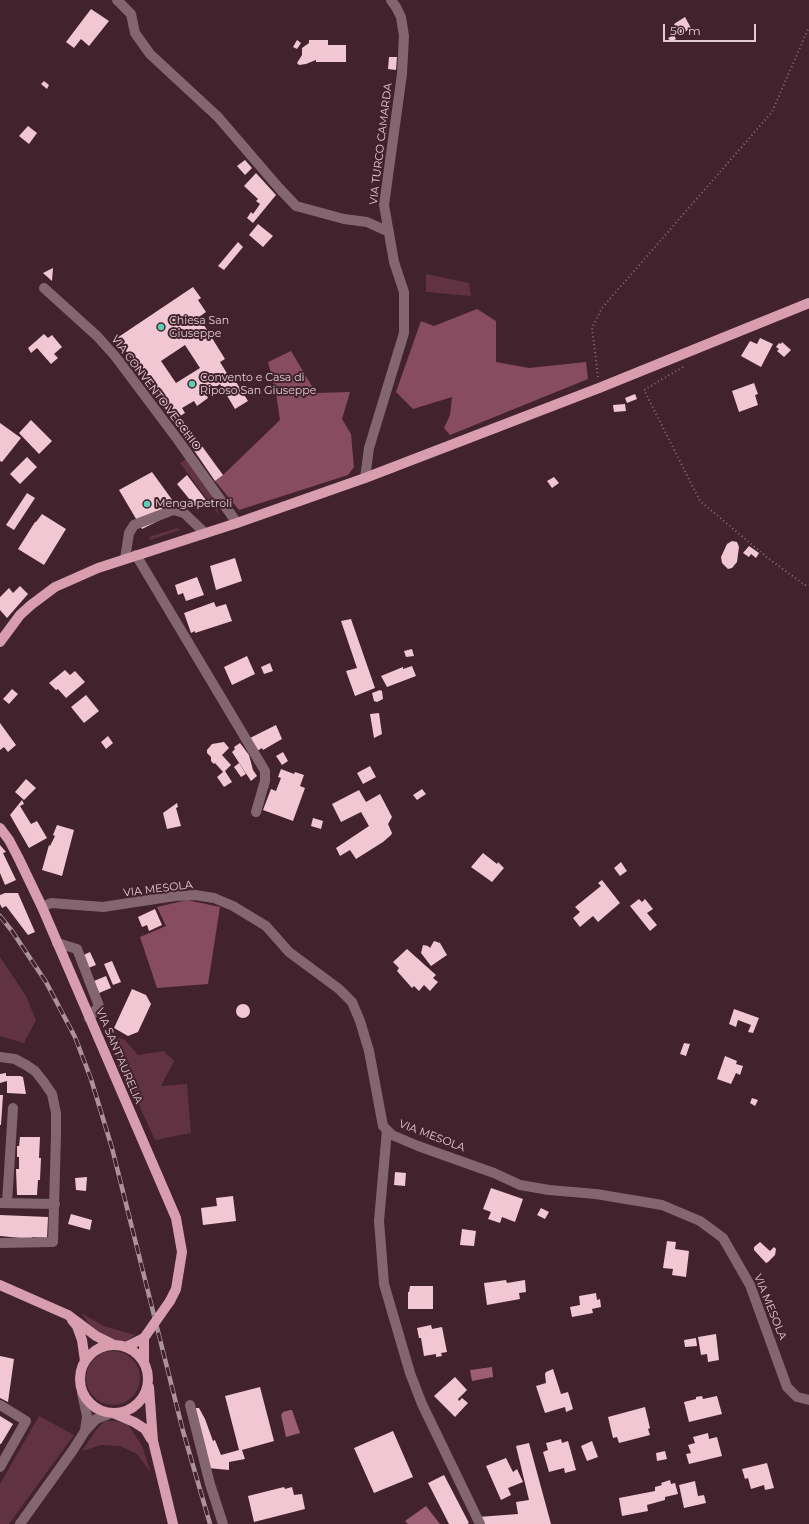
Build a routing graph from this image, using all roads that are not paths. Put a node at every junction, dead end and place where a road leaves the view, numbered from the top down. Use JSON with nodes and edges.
{"nodes":[{"id":1,"x":117,"y":0,"type":"edge"},
{"id":2,"x":391,"y":0,"type":"edge"},
{"id":3,"x":388,"y":232,"type":"junction"},
{"id":4,"x":44,"y":288,"type":"dead end"},
{"id":5,"x":809,"y":303,"type":"edge"},
{"id":6,"x":365,"y":478,"type":"junction"},
{"id":7,"x":237,"y":523,"type":"junction"},
{"id":8,"x":205,"y":533,"type":"junction"},
{"id":9,"x":136,"y":555,"type":"junction"},
{"id":10,"x":125,"y":559,"type":"junction"},
{"id":11,"x":0,"y":642,"type":"edge"},
{"id":12,"x":256,"y":812,"type":"dead end"},
{"id":13,"x":0,"y":828,"type":"edge"},
{"id":14,"x":42,"y":907,"type":"junction"},
{"id":15,"x":57,"y":943,"type":"junction"},
{"id":16,"x":89,"y":1018,"type":"junction"},
{"id":17,"x":0,"y":1057,"type":"edge"},
{"id":18,"x":12,"y":1108,"type":"dead end"},
{"id":19,"x":387,"y":1130,"type":"junction"},
{"id":20,"x":3,"y":1203,"type":"edge"},
{"id":21,"x":55,"y":1204,"type":"junction"},
{"id":22,"x":0,"y":1242,"type":"edge"},
{"id":23,"x":0,"y":1285,"type":"edge"},
{"id":24,"x":68,"y":1315,"type":"junction"},
{"id":25,"x":144,"y":1338,"type":"junction"},
{"id":26,"x":114,"y":1345,"type":"junction"},
{"id":27,"x":126,"y":1347,"type":"junction"},
{"id":28,"x":85,"y":1361,"type":"junction"},
{"id":29,"x":144,"y":1361,"type":"junction"},
{"id":30,"x":148,"y":1383,"type":"junction"},
{"id":31,"x":82,"y":1393,"type":"junction"},
{"id":32,"x":809,"y":1400,"type":"edge"},
{"id":33,"x":0,"y":1405,"type":"edge"},
{"id":34,"x":190,"y":1405,"type":"dead end"},
{"id":35,"x":111,"y":1414,"type":"junction"},
{"id":36,"x":85,"y":1431,"type":"junction"},
{"id":37,"x":153,"y":1441,"type":"junction"},
{"id":38,"x":3,"y":1455,"type":"edge"},
{"id":39,"x":0,"y":1466,"type":"edge"},
{"id":40,"x":20,"y":1524,"type":"edge"},
{"id":41,"x":173,"y":1524,"type":"edge"},
{"id":42,"x":223,"y":1524,"type":"edge"},
{"id":43,"x":480,"y":1524,"type":"edge"}],
"edges":[{"from":1,"to":3,"type":"street"},
{"from":2,"to":3,"type":"street","name":"VIA TURCO CAMARDA"},
{"from":3,"to":6,"type":"street","name":"VIA TURCO CAMARDA"},
{"from":4,"to":7,"type":"street","name":"VIA CONVENTO VECCHIO"},
{"from":5,"to":6,"type":"main road"},
{"from":6,"to":7,"type":"main road"},
{"from":7,"to":8,"type":"main road"},
{"from":8,"to":9,"type":"main road"},
{"from":8,"to":10,"type":"street"},
{"from":9,"to":10,"type":"main road"},
{"from":9,"to":12,"type":"street"},
{"from":10,"to":11,"type":"main road"},
{"from":13,"to":14,"type":"main road","name":"VIA SANT'AURELIA"},
{"from":14,"to":15,"type":"main road","name":"VIA SANT'AURELIA"},
{"from":14,"to":19,"type":"street","name":"VIA MESOLA"},
{"from":15,"to":16,"type":"main road","name":"VIA SANT'AURELIA"},
{"from":15,"to":16,"type":"street"},
{"from":16,"to":25,"type":"main road","name":"VIA SANT'AURELIA","bridge":true},
{"from":17,"to":21,"type":"street"},
{"from":18,"to":20,"type":"street"},
{"from":19,"to":32,"type":"street","name":"VIA MESOLA"},
{"from":19,"to":43,"type":"street"},
{"from":20,"to":21,"type":"street"},
{"from":21,"to":22,"type":"street"},
{"from":23,"to":24,"type":"main road"},
{"from":24,"to":26,"type":"main road"},
{"from":24,"to":28,"type":"main road"},
{"from":25,"to":27,"type":"main road"},
{"from":25,"to":29,"type":"main road"},
{"from":26,"to":27,"type":"main road"},
{"from":26,"to":28,"type":"main road"},
{"from":27,"to":29,"type":"main road"},
{"from":28,"to":31,"type":"main road"},
{"from":29,"to":30,"type":"main road"},
{"from":30,"to":35,"type":"main road"},
{"from":30,"to":37,"type":"main road"},
{"from":31,"to":35,"type":"main road"},
{"from":31,"to":36,"type":"street"},
{"from":33,"to":38,"type":"street"},
{"from":34,"to":42,"type":"street"},
{"from":35,"to":36,"type":"street"},
{"from":35,"to":37,"type":"main road"},
{"from":36,"to":40,"type":"street"},
{"from":37,"to":41,"type":"main road"},
{"from":38,"to":39,"type":"street"}]}
